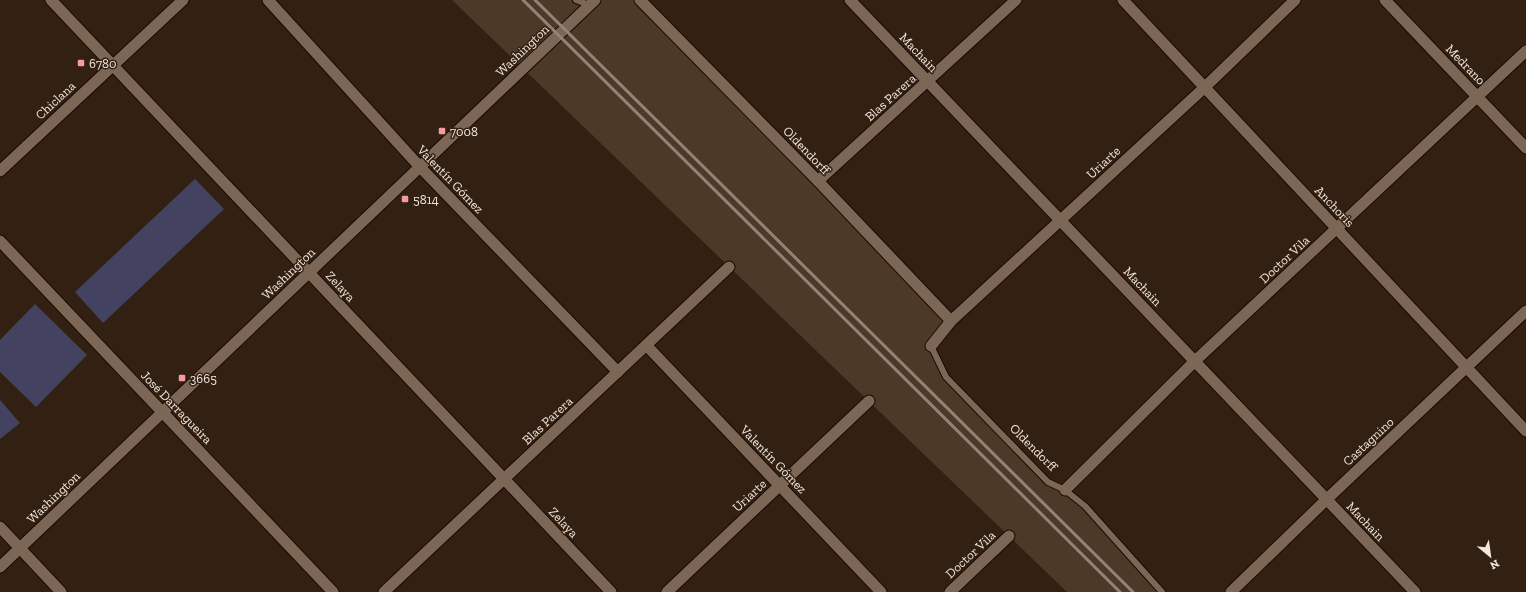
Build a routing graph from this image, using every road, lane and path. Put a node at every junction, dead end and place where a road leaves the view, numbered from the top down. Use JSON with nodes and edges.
{"nodes":[{"id":1,"x":51,"y":0,"type":"edge"},
{"id":2,"x":183,"y":0,"type":"edge"},
{"id":3,"x":268,"y":0,"type":"edge"},
{"id":4,"x":576,"y":0,"type":"edge"},
{"id":5,"x":640,"y":0,"type":"edge"},
{"id":6,"x":850,"y":0,"type":"edge"},
{"id":7,"x":1016,"y":0,"type":"edge"},
{"id":8,"x":1123,"y":0,"type":"edge"},
{"id":9,"x":1295,"y":0,"type":"edge"},
{"id":10,"x":1385,"y":0,"type":"edge"},
{"id":11,"x":592,"y":3,"type":"edge"},
{"id":12,"x":1526,"y":51,"type":"edge"},
{"id":13,"x":113,"y":65,"type":"junction"},
{"id":14,"x":928,"y":81,"type":"junction"},
{"id":15,"x":1205,"y":87,"type":"junction"},
{"id":16,"x":1477,"y":97,"type":"junction"},
{"id":17,"x":1526,"y":148,"type":"edge"},
{"id":18,"x":420,"y":167,"type":"junction"},
{"id":19,"x":0,"y":171,"type":"edge"},
{"id":20,"x":818,"y":181,"type":"junction"},
{"id":21,"x":1061,"y":220,"type":"junction"},
{"id":22,"x":1337,"y":229,"type":"junction"},
{"id":23,"x":0,"y":241,"type":"edge"},
{"id":24,"x":729,"y":267,"type":"dead end"},
{"id":25,"x":309,"y":272,"type":"junction"},
{"id":26,"x":1526,"y":311,"type":"edge"},
{"id":27,"x":951,"y":321,"type":"junction"},
{"id":28,"x":647,"y":346,"type":"junction"},
{"id":29,"x":931,"y":346,"type":"joint"},
{"id":30,"x":1195,"y":361,"type":"junction"},
{"id":31,"x":1466,"y":368,"type":"junction"},
{"id":32,"x":618,"y":372,"type":"junction"},
{"id":33,"x":869,"y":401,"type":"dead end"},
{"id":34,"x":162,"y":412,"type":"junction"},
{"id":35,"x":1526,"y":431,"type":"edge"},
{"id":36,"x":504,"y":479,"type":"junction"},
{"id":37,"x":780,"y":486,"type":"junction"},
{"id":38,"x":1065,"y":490,"type":"junction"},
{"id":39,"x":1327,"y":499,"type":"junction"},
{"id":40,"x":0,"y":527,"type":"edge"},
{"id":41,"x":1009,"y":536,"type":"dead end"},
{"id":42,"x":20,"y":548,"type":"junction"},
{"id":43,"x":0,"y":567,"type":"edge"},
{"id":44,"x":61,"y":592,"type":"edge"},
{"id":45,"x":333,"y":592,"type":"edge"},
{"id":46,"x":384,"y":592,"type":"edge"},
{"id":47,"x":611,"y":592,"type":"edge"},
{"id":48,"x":667,"y":592,"type":"edge"},
{"id":49,"x":881,"y":592,"type":"edge"},
{"id":50,"x":950,"y":592,"type":"edge"},
{"id":51,"x":1162,"y":592,"type":"edge"},
{"id":52,"x":1231,"y":592,"type":"edge"},
{"id":53,"x":1415,"y":592,"type":"edge"}],
"edges":[{"from":1,"to":13,"type":"street","name":"Zelaya"},
{"from":2,"to":13,"type":"street","name":"Chiclana"},
{"from":3,"to":18,"type":"street","name":"Valentín Gómez"},
{"from":4,"to":11,"type":"lane"},
{"from":5,"to":20,"type":"street","name":"Oldendorff"},
{"from":6,"to":14,"type":"street","name":"Machain"},
{"from":7,"to":14,"type":"street","name":"Blas Parera"},
{"from":8,"to":15,"type":"street","name":"Anchoris"},
{"from":9,"to":15,"type":"street","name":"Uriarte"},
{"from":10,"to":16,"type":"street","name":"Medrano"},
{"from":11,"to":18,"type":"street","name":"Washington"},
{"from":12,"to":16,"type":"street","name":"Doctor Vila"},
{"from":13,"to":19,"type":"street","name":"Chiclana"},
{"from":13,"to":25,"type":"street","name":"Zelaya"},
{"from":14,"to":20,"type":"street","name":"Blas Parera"},
{"from":14,"to":21,"type":"street","name":"Machain"},
{"from":15,"to":21,"type":"street","name":"Uriarte"},
{"from":15,"to":22,"type":"street","name":"Anchoris"},
{"from":16,"to":17,"type":"street","name":"Medrano"},
{"from":16,"to":22,"type":"street","name":"Doctor Vila"},
{"from":18,"to":25,"type":"street","name":"Washington"},
{"from":18,"to":32,"type":"street","name":"Valentín Gómez"},
{"from":20,"to":27,"type":"street","name":"Oldendorff"},
{"from":21,"to":27,"type":"street","name":"Uriarte"},
{"from":21,"to":30,"type":"street","name":"Machain"},
{"from":22,"to":30,"type":"street","name":"Doctor Vila"},
{"from":22,"to":31,"type":"street","name":"Anchoris"},
{"from":23,"to":34,"type":"street","name":"José Darragueira"},
{"from":24,"to":28,"type":"street","name":"Blas Parera"},
{"from":25,"to":34,"type":"street","name":"Washington"},
{"from":25,"to":36,"type":"street","name":"Zelaya"},
{"from":26,"to":31,"type":"street","name":"Castagnino"},
{"from":27,"to":29,"type":"street","name":"Uriarte"},
{"from":28,"to":32,"type":"street","name":"Blas Parera"},
{"from":28,"to":37,"type":"street","name":"Valentín Gómez"},
{"from":29,"to":38,"type":"lane","name":"Oldendorff"},
{"from":30,"to":38,"type":"street","name":"Doctor Vila"},
{"from":30,"to":39,"type":"street","name":"Machain"},
{"from":31,"to":35,"type":"street","name":"Anchoris"},
{"from":31,"to":39,"type":"street","name":"Castagnino"},
{"from":32,"to":36,"type":"street","name":"Blas Parera"},
{"from":33,"to":37,"type":"street","name":"Uriarte"},
{"from":34,"to":42,"type":"street","name":"Washington"},
{"from":34,"to":45,"type":"street","name":"José Darragueira"},
{"from":36,"to":46,"type":"street","name":"Blas Parera"},
{"from":36,"to":47,"type":"street","name":"Zelaya"},
{"from":37,"to":48,"type":"street","name":"Uriarte"},
{"from":37,"to":49,"type":"street","name":"Valentín Gómez"},
{"from":38,"to":51,"type":"lane","name":"Oldendorff"},
{"from":39,"to":52,"type":"street","name":"Castagnino"},
{"from":39,"to":53,"type":"street","name":"Machain"},
{"from":40,"to":42,"type":"street"},
{"from":41,"to":50,"type":"street","name":"Doctor Vila"},
{"from":42,"to":43,"type":"street","name":"Washington"},
{"from":42,"to":44,"type":"street"}]}
